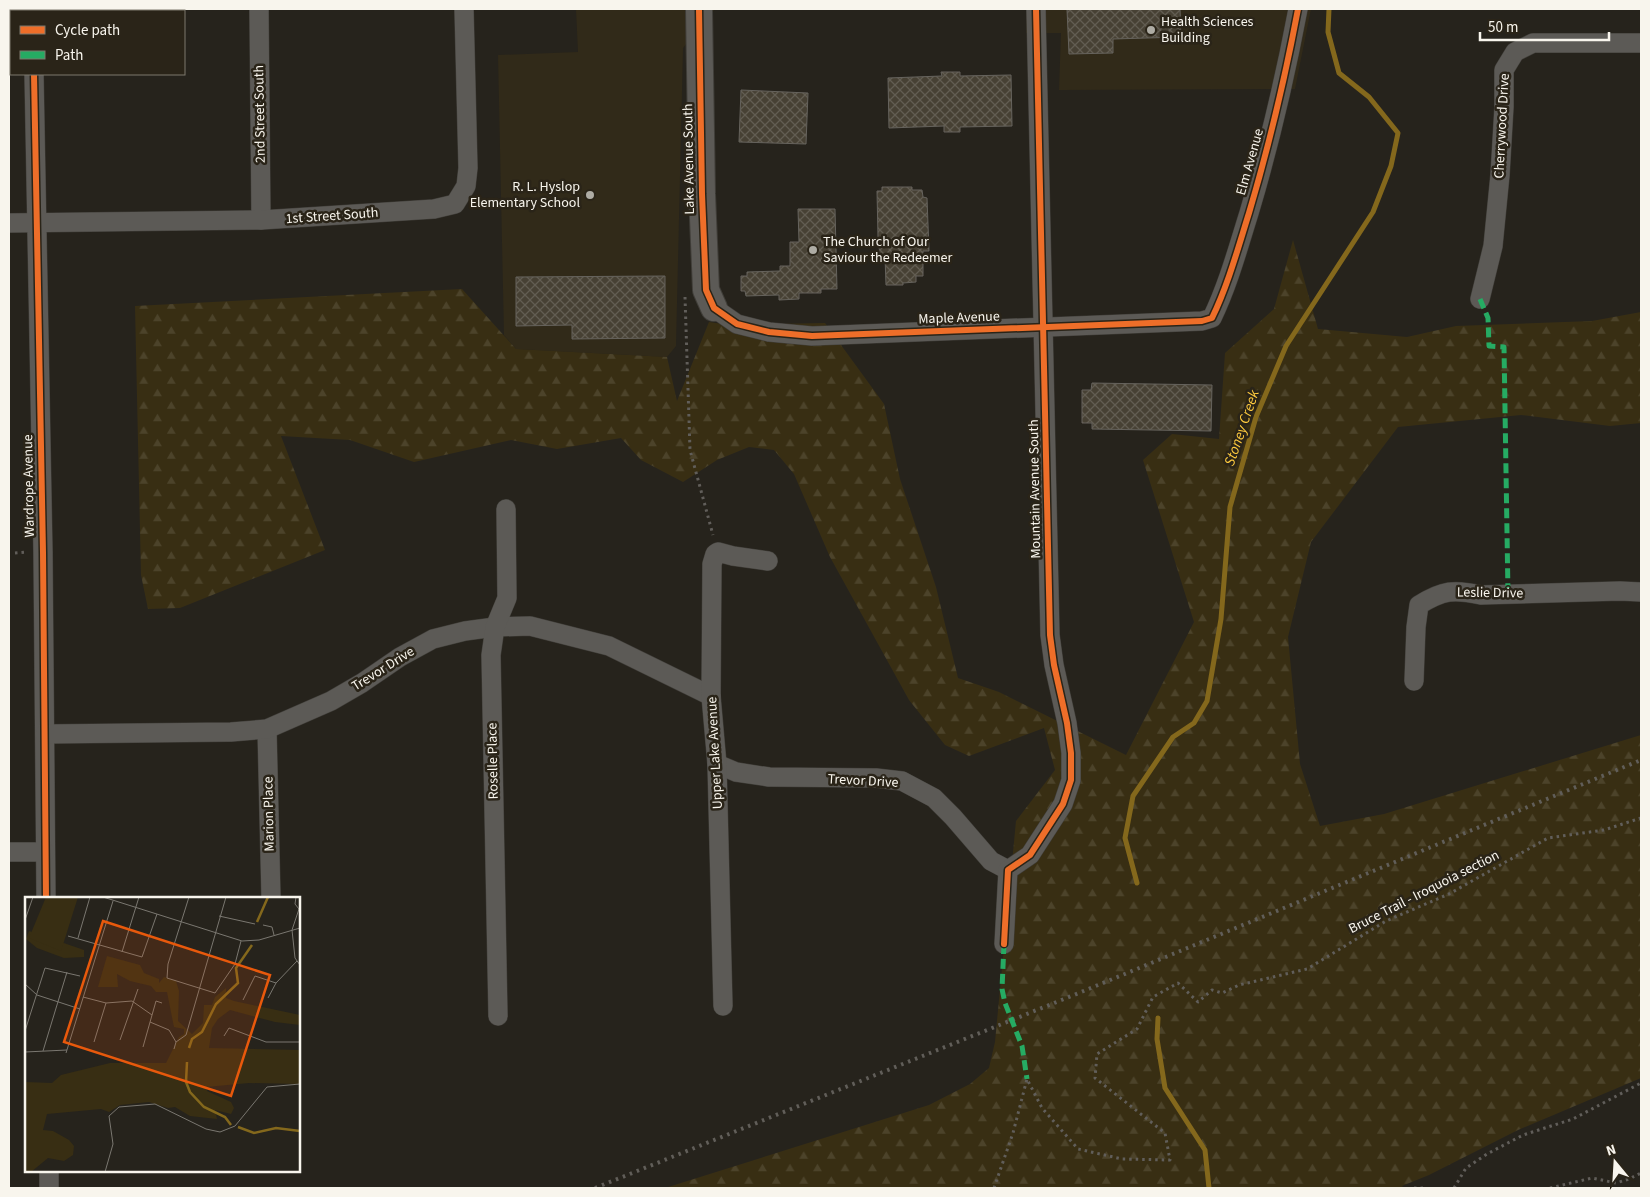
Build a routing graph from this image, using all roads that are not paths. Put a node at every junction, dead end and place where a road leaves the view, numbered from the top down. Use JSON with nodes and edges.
{"nodes":[{"id":1,"x":259,"y":9,"type":"edge"},
{"id":2,"x":464,"y":9,"type":"edge"},
{"id":3,"x":699,"y":9,"type":"edge"},
{"id":4,"x":1036,"y":9,"type":"edge"},
{"id":5,"x":1298,"y":9,"type":"edge"},
{"id":6,"x":1641,"y":42,"type":"edge"},
{"id":7,"x":34,"y":75,"type":"edge"},
{"id":8,"x":261,"y":220,"type":"junction"},
{"id":9,"x":9,"y":222,"type":"edge"},
{"id":10,"x":38,"y":222,"type":"junction"},
{"id":11,"x":1480,"y":299,"type":"dead end"},
{"id":12,"x":714,"y":308,"type":"joint"},
{"id":13,"x":1212,"y":318,"type":"joint"},
{"id":14,"x":1044,"y":327,"type":"junction"},
{"id":15,"x":506,"y":509,"type":"dead end"},
{"id":16,"x":768,"y":561,"type":"dead end"},
{"id":17,"x":1641,"y":592,"type":"edge"},
{"id":18,"x":495,"y":627,"type":"junction"},
{"id":19,"x":1414,"y":681,"type":"dead end"},
{"id":20,"x":711,"y":696,"type":"junction"},
{"id":21,"x":267,"y":729,"type":"junction"},
{"id":22,"x":45,"y":734,"type":"junction"},
{"id":23,"x":717,"y":764,"type":"junction"},
{"id":24,"x":9,"y":852,"type":"edge"},
{"id":25,"x":45,"y":852,"type":"junction"},
{"id":26,"x":1008,"y":870,"type":"junction"},
{"id":27,"x":46,"y":897,"type":"edge"},
{"id":28,"x":271,"y":897,"type":"edge"},
{"id":29,"x":1004,"y":944,"type":"dead end"},
{"id":30,"x":723,"y":1006,"type":"dead end"},
{"id":31,"x":498,"y":1016,"type":"dead end"},
{"id":32,"x":49,"y":1172,"type":"edge"},
{"id":33,"x":50,"y":1188,"type":"edge"}],
"edges":[{"from":1,"to":8,"type":"street","name":"2nd Street South"},
{"from":2,"to":8,"type":"street","name":"1st Street South"},
{"from":3,"to":12,"type":"street","name":"Lake Avenue South"},
{"from":4,"to":14,"type":"street","name":"Mountain Avenue South"},
{"from":5,"to":13,"type":"street","name":"Elm Avenue"},
{"from":6,"to":11,"type":"street","name":"Cherrywood Drive"},
{"from":7,"to":10,"type":"street","name":"Wardrope Avenue"},
{"from":8,"to":10,"type":"street","name":"1st Street South"},
{"from":9,"to":10,"type":"street","name":"1st Street South"},
{"from":10,"to":22,"type":"street","name":"Wardrope Avenue"},
{"from":12,"to":14,"type":"street","name":"Maple Avenue"},
{"from":13,"to":14,"type":"street","name":"Maple Avenue"},
{"from":14,"to":26,"type":"street","name":"Mountain Avenue South"},
{"from":15,"to":18,"type":"street","name":"Roselle Place"},
{"from":16,"to":20,"type":"street","name":"Upper Lake Avenue"},
{"from":17,"to":19,"type":"street","name":"Leslie Drive"},
{"from":18,"to":20,"type":"street","name":"Trevor Drive"},
{"from":18,"to":21,"type":"street","name":"Trevor Drive"},
{"from":18,"to":31,"type":"street","name":"Roselle Place"},
{"from":20,"to":23,"type":"street","name":"Upper Lake Avenue"},
{"from":21,"to":22,"type":"street","name":"Trevor Drive"},
{"from":21,"to":28,"type":"street","name":"Marion Place"},
{"from":22,"to":25,"type":"street","name":"Wardrope Avenue"},
{"from":23,"to":26,"type":"street","name":"Trevor Drive"},
{"from":23,"to":30,"type":"street","name":"Upper Lake Avenue"},
{"from":24,"to":25,"type":"street"},
{"from":25,"to":27,"type":"street","name":"Wardrope Avenue"},
{"from":26,"to":29,"type":"street"},
{"from":32,"to":33,"type":"street"}]}
